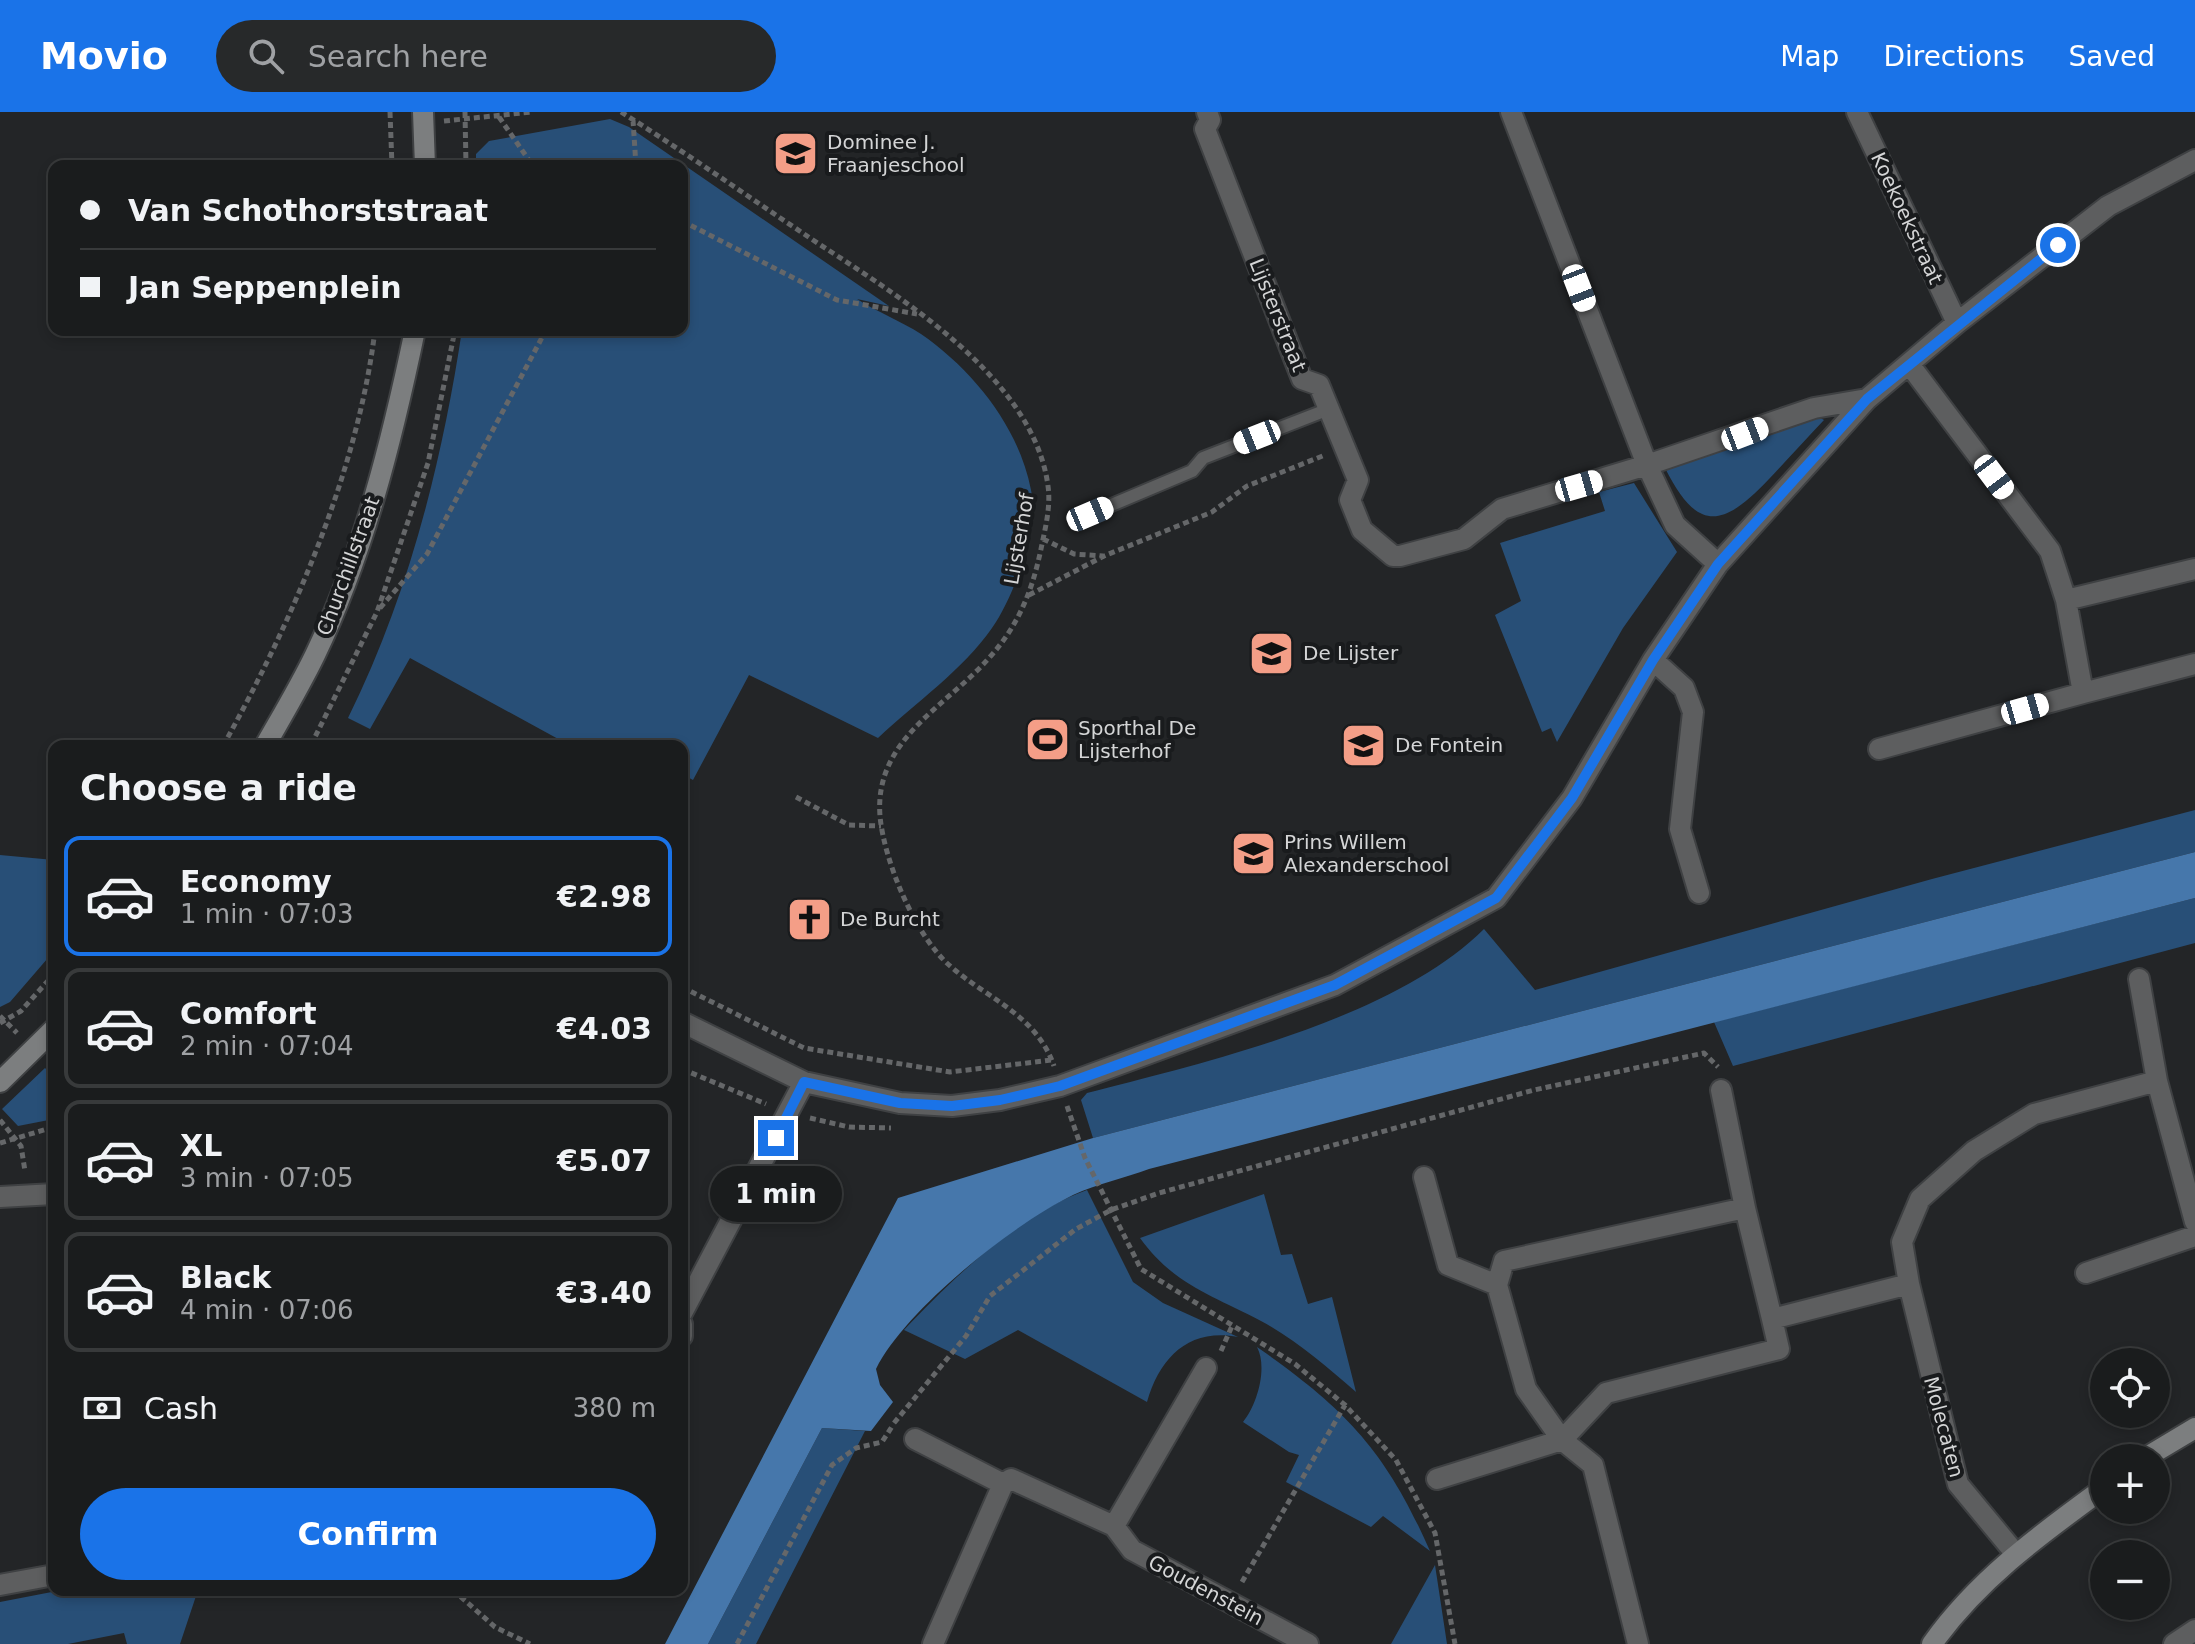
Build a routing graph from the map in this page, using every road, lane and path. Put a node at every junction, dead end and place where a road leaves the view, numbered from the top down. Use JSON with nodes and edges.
{"nodes":[{"id":1,"x":390,"y":112,"type":"edge"},
{"id":2,"x":532,"y":112,"type":"edge"},
{"id":3,"x":621,"y":112,"type":"edge"},
{"id":4,"x":1207,"y":112,"type":"edge"},
{"id":5,"x":1511,"y":112,"type":"edge"},
{"id":6,"x":1857,"y":112,"type":"edge"},
{"id":7,"x":466,"y":116,"type":"edge"},
{"id":8,"x":499,"y":117,"type":"junction"},
{"id":9,"x":423,"y":118,"type":"edge"},
{"id":10,"x":633,"y":119,"type":"junction"},
{"id":11,"x":392,"y":160,"type":"edge"},
{"id":12,"x":425,"y":160,"type":"edge"},
{"id":13,"x":466,"y":160,"type":"edge"},
{"id":14,"x":529,"y":160,"type":"edge"},
{"id":15,"x":636,"y":160,"type":"edge"},
{"id":16,"x":2195,"y":160,"type":"edge"},
{"id":17,"x":688,"y":224,"type":"edge"},
{"id":18,"x":919,"y":314,"type":"junction"},
{"id":19,"x":1957,"y":323,"type":"junction"},
{"id":20,"x":374,"y":336,"type":"edge"},
{"id":21,"x":414,"y":336,"type":"edge"},
{"id":22,"x":454,"y":336,"type":"edge"},
{"id":23,"x":543,"y":336,"type":"edge"},
{"id":24,"x":1909,"y":364,"type":"junction"},
{"id":25,"x":1867,"y":399,"type":"junction"},
{"id":26,"x":1329,"y":409,"type":"junction"},
{"id":27,"x":1345,"y":447,"type":"junction"},
{"id":28,"x":1647,"y":465,"type":"junction"},
{"id":29,"x":1090,"y":514,"type":"dead end"},
{"id":30,"x":1043,"y":539,"type":"junction"},
{"id":31,"x":1104,"y":556,"type":"junction"},
{"id":32,"x":1718,"y":564,"type":"junction"},
{"id":33,"x":2195,"y":569,"type":"edge"},
{"id":34,"x":1029,"y":595,"type":"junction"},
{"id":35,"x":2066,"y":600,"type":"junction"},
{"id":36,"x":377,"y":612,"type":"junction"},
{"id":37,"x":1653,"y":660,"type":"junction"},
{"id":38,"x":2195,"y":664,"type":"edge"},
{"id":39,"x":2083,"y":693,"type":"junction"},
{"id":40,"x":226,"y":740,"type":"edge"},
{"id":41,"x":268,"y":740,"type":"edge"},
{"id":42,"x":315,"y":740,"type":"edge"},
{"id":43,"x":1879,"y":749,"type":"dead end"},
{"id":44,"x":796,"y":797,"type":"dead end"},
{"id":45,"x":881,"y":826,"type":"junction"},
{"id":46,"x":1699,"y":893,"type":"dead end"},
{"id":47,"x":2139,"y":979,"type":"dead end"},
{"id":48,"x":48,"y":981,"type":"edge"},
{"id":49,"x":0,"y":1023,"type":"edge"},
{"id":50,"x":688,"y":1025,"type":"edge"},
{"id":51,"x":48,"y":1035,"type":"edge"},
{"id":52,"x":1052,"y":1060,"type":"dead end"},
{"id":53,"x":2157,"y":1081,"type":"junction"},
{"id":54,"x":0,"y":1082,"type":"edge"},
{"id":55,"x":804,"y":1082,"type":"junction"},
{"id":56,"x":1721,"y":1090,"type":"joint"},
{"id":57,"x":1067,"y":1105,"type":"dead end"},
{"id":58,"x":0,"y":1120,"type":"edge"},
{"id":59,"x":48,"y":1129,"type":"edge"},
{"id":60,"x":15,"y":1138,"type":"junction"},
{"id":61,"x":0,"y":1143,"type":"edge"},
{"id":62,"x":1424,"y":1177,"type":"dead end"},
{"id":63,"x":48,"y":1194,"type":"edge"},
{"id":64,"x":25,"y":1195,"type":"junction"},
{"id":65,"x":0,"y":1197,"type":"edge"},
{"id":66,"x":1745,"y":1208,"type":"junction"},
{"id":67,"x":1111,"y":1210,"type":"junction"},
{"id":68,"x":2195,"y":1222,"type":"edge"},
{"id":69,"x":2195,"y":1236,"type":"edge"},
{"id":70,"x":2086,"y":1273,"type":"dead end"},
{"id":71,"x":1909,"y":1284,"type":"junction"},
{"id":72,"x":1497,"y":1285,"type":"junction"},
{"id":73,"x":688,"y":1302,"type":"edge"},
{"id":74,"x":1772,"y":1319,"type":"junction"},
{"id":75,"x":1206,"y":1368,"type":"dead end"},
{"id":76,"x":1345,"y":1405,"type":"junction"},
{"id":77,"x":893,"y":1424,"type":"junction"},
{"id":78,"x":2195,"y":1428,"type":"edge"},
{"id":79,"x":915,"y":1439,"type":"joint"},
{"id":80,"x":1562,"y":1440,"type":"junction"},
{"id":81,"x":2168,"y":1444,"type":"edge"},
{"id":82,"x":1437,"y":1479,"type":"dead end"},
{"id":83,"x":1003,"y":1484,"type":"junction"},
{"id":84,"x":2090,"y":1498,"type":"edge"},
{"id":85,"x":1114,"y":1526,"type":"junction"},
{"id":86,"x":2015,"y":1553,"type":"junction"},
{"id":87,"x":48,"y":1576,"type":"edge"},
{"id":88,"x":0,"y":1585,"type":"edge"},
{"id":89,"x":460,"y":1596,"type":"edge"},
{"id":90,"x":1230,"y":1603,"type":"junction"},
{"id":91,"x":2195,"y":1630,"type":"edge"},
{"id":92,"x":530,"y":1644,"type":"edge"},
{"id":93,"x":737,"y":1644,"type":"edge"},
{"id":94,"x":933,"y":1644,"type":"edge"},
{"id":95,"x":1308,"y":1644,"type":"edge"},
{"id":96,"x":1455,"y":1644,"type":"edge"},
{"id":97,"x":1638,"y":1644,"type":"edge"},
{"id":98,"x":1932,"y":1644,"type":"edge"},
{"id":99,"x":2174,"y":1644,"type":"edge"}],
"edges":[{"from":1,"to":11,"type":"path"},
{"from":2,"to":8,"type":"path"},
{"from":3,"to":10,"type":"path","name":"Lijsterhof"},
{"from":4,"to":26,"type":"street","name":"Lijsterstraat"},
{"from":5,"to":28,"type":"street"},
{"from":6,"to":19,"type":"street","name":"Koekoekstraat"},
{"from":7,"to":8,"type":"path"},
{"from":7,"to":9,"type":"path"},
{"from":7,"to":13,"type":"path"},
{"from":8,"to":14,"type":"path"},
{"from":9,"to":12,"type":"street"},
{"from":10,"to":15,"type":"path"},
{"from":10,"to":18,"type":"path","name":"Lijsterhof"},
{"from":16,"to":19,"type":"street"},
{"from":17,"to":18,"type":"path"},
{"from":18,"to":30,"type":"path","name":"Lijsterhof"},
{"from":19,"to":24,"type":"street"},
{"from":20,"to":40,"type":"path"},
{"from":21,"to":41,"type":"street","name":"Churchillstraat"},
{"from":22,"to":36,"type":"path"},
{"from":23,"to":36,"type":"path"},
{"from":24,"to":25,"type":"street"},
{"from":24,"to":35,"type":"street"},
{"from":25,"to":28,"type":"street"},
{"from":25,"to":32,"type":"street"},
{"from":26,"to":27,"type":"street","name":"Lijsterstraat"},
{"from":26,"to":29,"type":"lane"},
{"from":27,"to":28,"type":"street","name":"Lijsterstraat"},
{"from":27,"to":31,"type":"path"},
{"from":28,"to":32,"type":"street"},
{"from":30,"to":31,"type":"path"},
{"from":30,"to":34,"type":"path","name":"Lijsterhof"},
{"from":31,"to":34,"type":"path"},
{"from":32,"to":37,"type":"street"},
{"from":33,"to":35,"type":"street"},
{"from":34,"to":45,"type":"path","name":"Lijsterhof"},
{"from":35,"to":39,"type":"street"},
{"from":36,"to":42,"type":"path"},
{"from":37,"to":46,"type":"street"},
{"from":37,"to":55,"type":"street"},
{"from":38,"to":39,"type":"street"},
{"from":39,"to":43,"type":"street"},
{"from":44,"to":45,"type":"path"},
{"from":45,"to":52,"type":"path","name":"Lijsterhof"},
{"from":47,"to":53,"type":"street"},
{"from":48,"to":49,"type":"path"},
{"from":50,"to":55,"type":"street"},
{"from":51,"to":54,"type":"street"},
{"from":53,"to":68,"type":"street"},
{"from":53,"to":71,"type":"street","name":"Molecaten"},
{"from":55,"to":73,"type":"street"},
{"from":56,"to":66,"type":"street"},
{"from":56,"to":67,"type":"path"},
{"from":57,"to":67,"type":"path"},
{"from":58,"to":60,"type":"path"},
{"from":59,"to":60,"type":"path"},
{"from":60,"to":61,"type":"path"},
{"from":60,"to":64,"type":"path"},
{"from":62,"to":72,"type":"street"},
{"from":63,"to":64,"type":"street"},
{"from":64,"to":65,"type":"street"},
{"from":66,"to":72,"type":"street"},
{"from":66,"to":74,"type":"street"},
{"from":67,"to":76,"type":"path"},
{"from":67,"to":77,"type":"path"},
{"from":69,"to":70,"type":"street"},
{"from":71,"to":74,"type":"street"},
{"from":71,"to":86,"type":"street","name":"Molecaten"},
{"from":72,"to":80,"type":"street"},
{"from":74,"to":80,"type":"street"},
{"from":75,"to":85,"type":"street"},
{"from":76,"to":90,"type":"path"},
{"from":76,"to":96,"type":"path"},
{"from":77,"to":79,"type":"path"},
{"from":77,"to":93,"type":"path"},
{"from":78,"to":81,"type":"street"},
{"from":79,"to":83,"type":"street","name":"Goudenstein"},
{"from":80,"to":82,"type":"street"},
{"from":80,"to":97,"type":"street"},
{"from":83,"to":85,"type":"street","name":"Goudenstein"},
{"from":83,"to":94,"type":"street"},
{"from":84,"to":86,"type":"street"},
{"from":85,"to":90,"type":"street","name":"Goudenstein"},
{"from":86,"to":98,"type":"street"},
{"from":87,"to":88,"type":"street"},
{"from":89,"to":92,"type":"path"},
{"from":90,"to":95,"type":"street","name":"Goudenstein"},
{"from":91,"to":99,"type":"street"}]}
